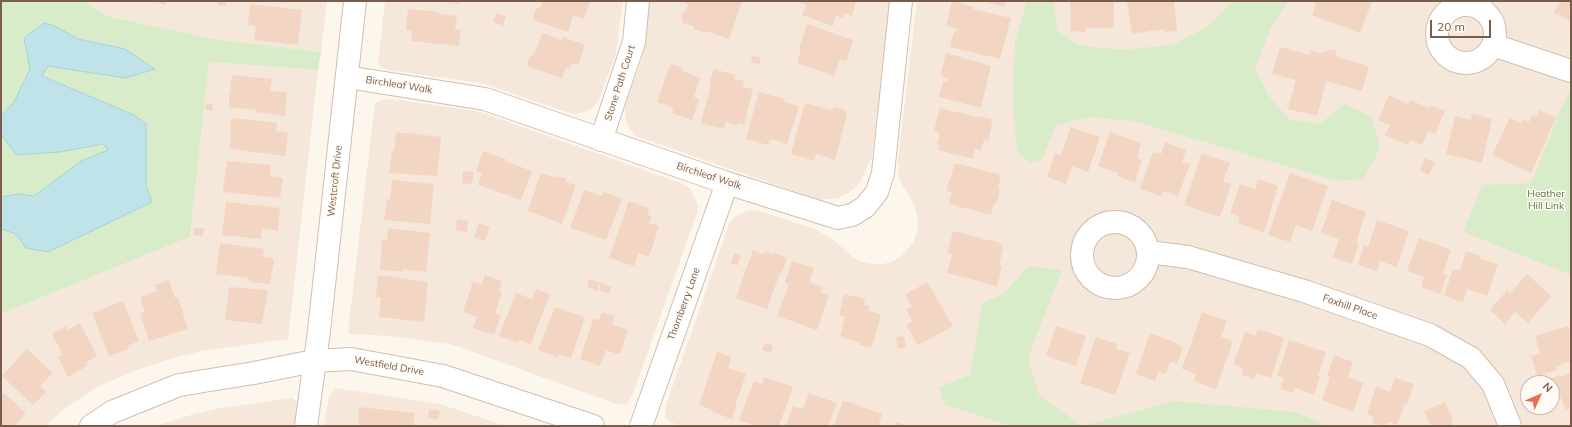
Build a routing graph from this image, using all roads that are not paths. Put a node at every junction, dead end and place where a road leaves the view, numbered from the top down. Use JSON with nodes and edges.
{"nodes":[{"id":1,"x":355,"y":1,"type":"edge"},
{"id":2,"x":638,"y":1,"type":"edge"},
{"id":3,"x":901,"y":1,"type":"edge"},
{"id":4,"x":1493,"y":45,"type":"dead end"},
{"id":5,"x":1571,"y":71,"type":"edge"},
{"id":6,"x":346,"y":77,"type":"junction"},
{"id":7,"x":602,"y":140,"type":"junction"},
{"id":8,"x":727,"y":183,"type":"junction"},
{"id":9,"x":1148,"y":252,"type":"dead end"},
{"id":10,"x":314,"y":360,"type":"junction"},
{"id":11,"x":91,"y":426,"type":"edge"},
{"id":12,"x":306,"y":426,"type":"edge"},
{"id":13,"x":593,"y":426,"type":"edge"},
{"id":14,"x":641,"y":426,"type":"edge"},
{"id":15,"x":1510,"y":426,"type":"edge"}],
"edges":[{"from":1,"to":6,"type":"street","name":"Westcroft Drive"},
{"from":2,"to":7,"type":"street","name":"Stone Path Court"},
{"from":3,"to":8,"type":"street","name":"Birchleaf Walk"},
{"from":4,"to":5,"type":"street"},
{"from":6,"to":7,"type":"street","name":"Birchleaf Walk"},
{"from":6,"to":10,"type":"street","name":"Westcroft Drive"},
{"from":7,"to":8,"type":"street","name":"Birchleaf Walk"},
{"from":8,"to":14,"type":"street","name":"Thornberry Lane"},
{"from":9,"to":15,"type":"street","name":"Foxhill Place"},
{"from":10,"to":11,"type":"street","name":"Westfield Drive"},
{"from":10,"to":12,"type":"street","name":"Westcroft Drive"},
{"from":10,"to":13,"type":"street","name":"Westfield Drive"}]}
